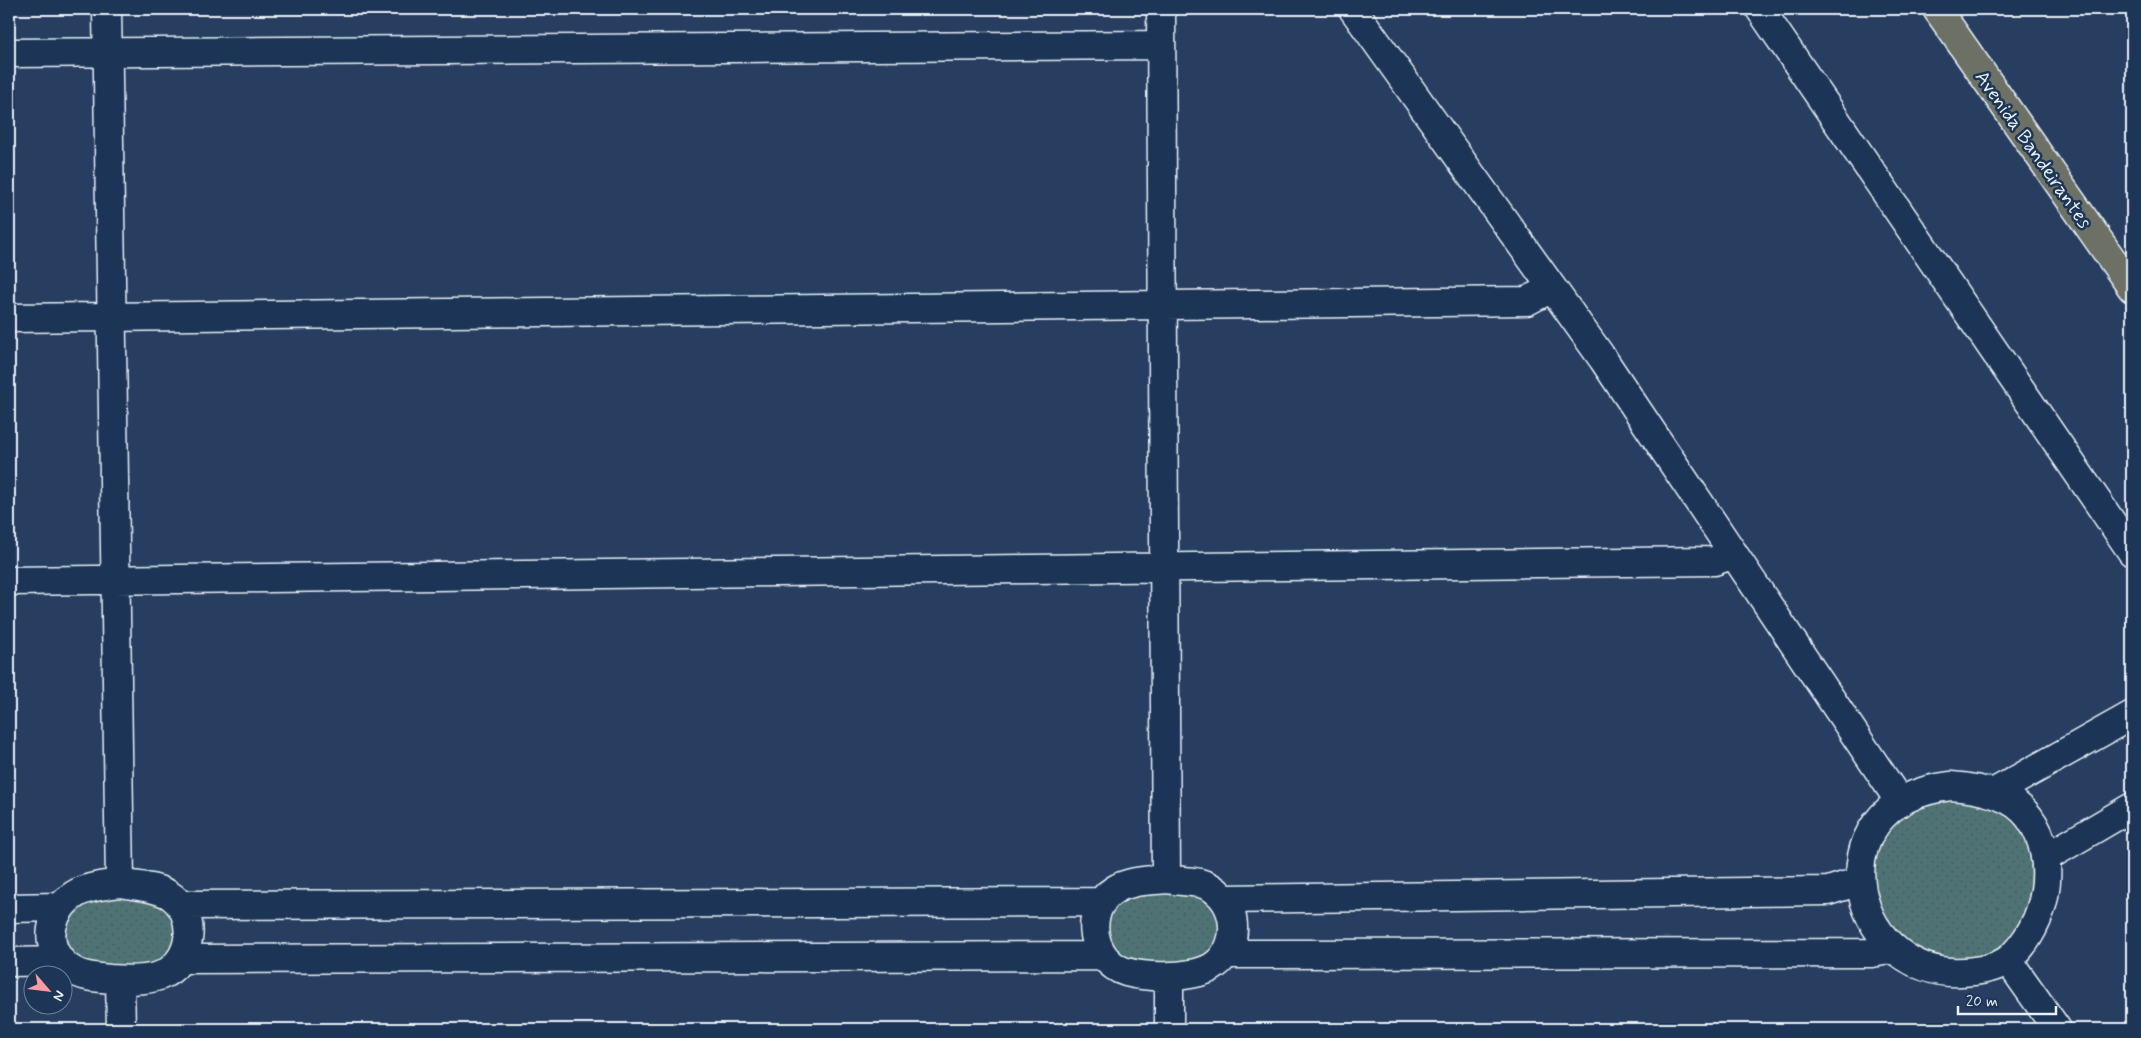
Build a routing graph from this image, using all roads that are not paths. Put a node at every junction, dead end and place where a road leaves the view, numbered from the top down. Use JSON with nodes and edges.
{"nodes":[{"id":1,"x":107,"y":9,"type":"edge"},
{"id":2,"x":1161,"y":9,"type":"edge"},
{"id":3,"x":1352,"y":9,"type":"edge"},
{"id":4,"x":1760,"y":9,"type":"edge"},
{"id":5,"x":1937,"y":9,"type":"edge"},
{"id":6,"x":1161,"y":45,"type":"junction"},
{"id":7,"x":9,"y":53,"type":"edge"},
{"id":8,"x":108,"y":53,"type":"junction"},
{"id":9,"x":1552,"y":288,"type":"junction"},
{"id":10,"x":2132,"y":288,"type":"edge"},
{"id":11,"x":1162,"y":305,"type":"junction"},
{"id":12,"x":112,"y":317,"type":"junction"},
{"id":13,"x":9,"y":318,"type":"edge"},
{"id":14,"x":2132,"y":552,"type":"edge"},
{"id":15,"x":1734,"y":554,"type":"junction"},
{"id":16,"x":1164,"y":567,"type":"junction"},
{"id":17,"x":116,"y":580,"type":"junction"},
{"id":18,"x":9,"y":581,"type":"edge"},
{"id":19,"x":2132,"y":715,"type":"edge"},
{"id":20,"x":1994,"y":793,"type":"junction"},
{"id":21,"x":1900,"y":802,"type":"junction"},
{"id":22,"x":2132,"y":807,"type":"edge"},
{"id":23,"x":2045,"y":858,"type":"junction"},
{"id":24,"x":1166,"y":879,"type":"junction"},
{"id":25,"x":1860,"y":881,"type":"junction"},
{"id":26,"x":120,"y":883,"type":"junction"},
{"id":27,"x":1224,"y":899,"type":"junction"},
{"id":28,"x":1102,"y":902,"type":"junction"},
{"id":29,"x":180,"y":905,"type":"junction"},
{"id":30,"x":60,"y":907,"type":"junction"},
{"id":31,"x":9,"y":908,"type":"edge"},
{"id":32,"x":1895,"y":949,"type":"junction"},
{"id":33,"x":1225,"y":954,"type":"junction"},
{"id":34,"x":1104,"y":956,"type":"junction"},
{"id":35,"x":181,"y":959,"type":"junction"},
{"id":36,"x":2008,"y":960,"type":"junction"},
{"id":37,"x":61,"y":961,"type":"junction"},
{"id":38,"x":9,"y":962,"type":"edge"},
{"id":39,"x":1169,"y":977,"type":"junction"},
{"id":40,"x":120,"y":980,"type":"junction"},
{"id":41,"x":120,"y":1029,"type":"edge"},
{"id":42,"x":1170,"y":1029,"type":"edge"},
{"id":43,"x":2057,"y":1029,"type":"edge"}],
"edges":[{"from":1,"to":8,"type":"street"},
{"from":2,"to":6,"type":"street"},
{"from":3,"to":9,"type":"street"},
{"from":4,"to":14,"type":"street"},
{"from":5,"to":10,"type":"main road","name":"Avenida Bandeirantes"},
{"from":6,"to":8,"type":"street"},
{"from":6,"to":11,"type":"street"},
{"from":7,"to":8,"type":"street"},
{"from":8,"to":12,"type":"street"},
{"from":9,"to":11,"type":"street"},
{"from":9,"to":15,"type":"street"},
{"from":11,"to":12,"type":"street"},
{"from":11,"to":16,"type":"street"},
{"from":12,"to":13,"type":"street"},
{"from":12,"to":17,"type":"street"},
{"from":15,"to":16,"type":"street"},
{"from":15,"to":21,"type":"street"},
{"from":16,"to":17,"type":"street"},
{"from":16,"to":24,"type":"street"},
{"from":17,"to":18,"type":"street"},
{"from":17,"to":26,"type":"street"},
{"from":19,"to":20,"type":"street"},
{"from":20,"to":21,"type":"street"},
{"from":20,"to":23,"type":"street"},
{"from":21,"to":25,"type":"street"},
{"from":22,"to":23,"type":"street"},
{"from":23,"to":36,"type":"street"},
{"from":24,"to":27,"type":"street"},
{"from":24,"to":28,"type":"street"},
{"from":25,"to":27,"type":"street"},
{"from":25,"to":32,"type":"street"},
{"from":26,"to":29,"type":"street"},
{"from":26,"to":30,"type":"street"},
{"from":27,"to":33,"type":"street"},
{"from":28,"to":29,"type":"street"},
{"from":28,"to":34,"type":"street"},
{"from":29,"to":35,"type":"street"},
{"from":30,"to":31,"type":"street"},
{"from":30,"to":37,"type":"street"},
{"from":32,"to":33,"type":"street"},
{"from":32,"to":36,"type":"street"},
{"from":33,"to":39,"type":"street"},
{"from":34,"to":35,"type":"street"},
{"from":34,"to":39,"type":"street"},
{"from":35,"to":40,"type":"street"},
{"from":36,"to":43,"type":"street"},
{"from":37,"to":38,"type":"street"},
{"from":37,"to":40,"type":"street"},
{"from":39,"to":42,"type":"street"},
{"from":40,"to":41,"type":"street"}]}
